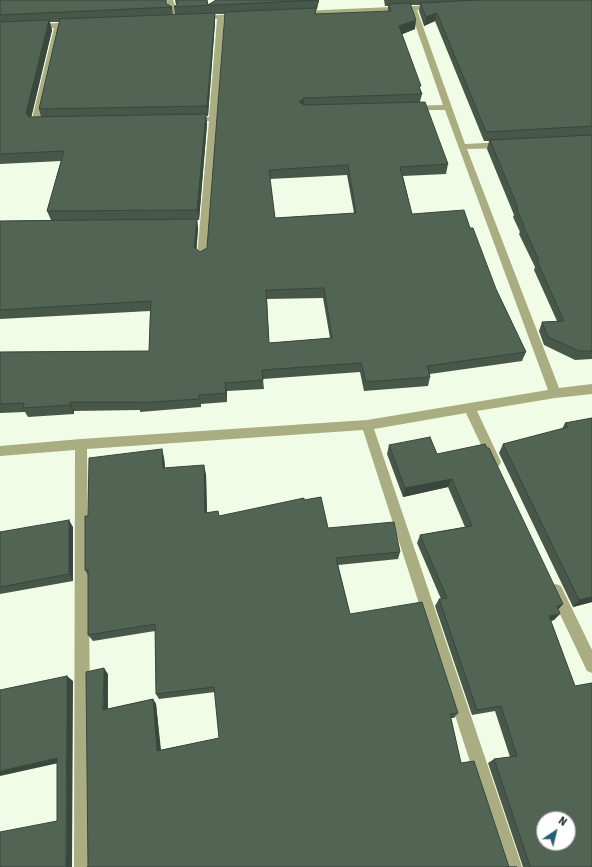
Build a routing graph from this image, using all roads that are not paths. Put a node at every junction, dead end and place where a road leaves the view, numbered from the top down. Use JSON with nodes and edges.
{"nodes":[{"id":1,"x":170,"y":0,"type":"edge"},
{"id":2,"x":413,"y":8,"type":"junction"},
{"id":3,"x":198,"y":12,"type":"edge"},
{"id":4,"x":174,"y":13,"type":"junction"},
{"id":5,"x":185,"y":16,"type":"junction"},
{"id":6,"x":63,"y":17,"type":"edge"},
{"id":7,"x":222,"y":17,"type":"junction"},
{"id":8,"x":32,"y":18,"type":"edge"},
{"id":9,"x":48,"y":18,"type":"edge"},
{"id":10,"x":55,"y":18,"type":"edge"},
{"id":11,"x":82,"y":24,"type":"edge"},
{"id":12,"x":58,"y":26,"type":"junction"},
{"id":13,"x":29,"y":27,"type":"edge"},
{"id":14,"x":448,"y":107,"type":"junction"},
{"id":15,"x":402,"y":108,"type":"edge"},
{"id":16,"x":214,"y":119,"type":"junction"},
{"id":17,"x":183,"y":120,"type":"edge"},
{"id":18,"x":50,"y":123,"type":"edge"},
{"id":19,"x":515,"y":144,"type":"edge"},
{"id":20,"x":462,"y":148,"type":"junction"},
{"id":21,"x":202,"y":257,"type":"edge"},
{"id":22,"x":592,"y":389,"type":"edge"},
{"id":23,"x":555,"y":393,"type":"junction"},
{"id":24,"x":469,"y":407,"type":"junction"},
{"id":25,"x":367,"y":425,"type":"junction"},
{"id":26,"x":81,"y":444,"type":"junction"},
{"id":27,"x":0,"y":451,"type":"edge"},
{"id":28,"x":500,"y":472,"type":"edge"},
{"id":29,"x":551,"y":580,"type":"edge"},
{"id":30,"x":592,"y":666,"type":"edge"},
{"id":31,"x":83,"y":867,"type":"edge"},
{"id":32,"x":513,"y":867,"type":"edge"}],
"edges":[{"from":1,"to":4,"type":"street"},
{"from":2,"to":2,"type":"street"},
{"from":2,"to":14,"type":"street"},
{"from":3,"to":7,"type":"street"},
{"from":4,"to":5,"type":"street"},
{"from":4,"to":5,"type":"street"},
{"from":5,"to":7,"type":"street"},
{"from":6,"to":10,"type":"street"},
{"from":7,"to":16,"type":"street"},
{"from":8,"to":9,"type":"street"},
{"from":11,"to":12,"type":"street"},
{"from":12,"to":13,"type":"street"},
{"from":12,"to":18,"type":"street"},
{"from":14,"to":15,"type":"street"},
{"from":14,"to":20,"type":"street"},
{"from":16,"to":17,"type":"street"},
{"from":16,"to":21,"type":"street"},
{"from":19,"to":20,"type":"street"},
{"from":20,"to":23,"type":"street"},
{"from":22,"to":23,"type":"street"},
{"from":23,"to":24,"type":"street"},
{"from":24,"to":25,"type":"street"},
{"from":24,"to":28,"type":"street"},
{"from":25,"to":26,"type":"street"},
{"from":25,"to":32,"type":"street"},
{"from":26,"to":27,"type":"street"},
{"from":26,"to":31,"type":"street"},
{"from":29,"to":30,"type":"street"}]}
